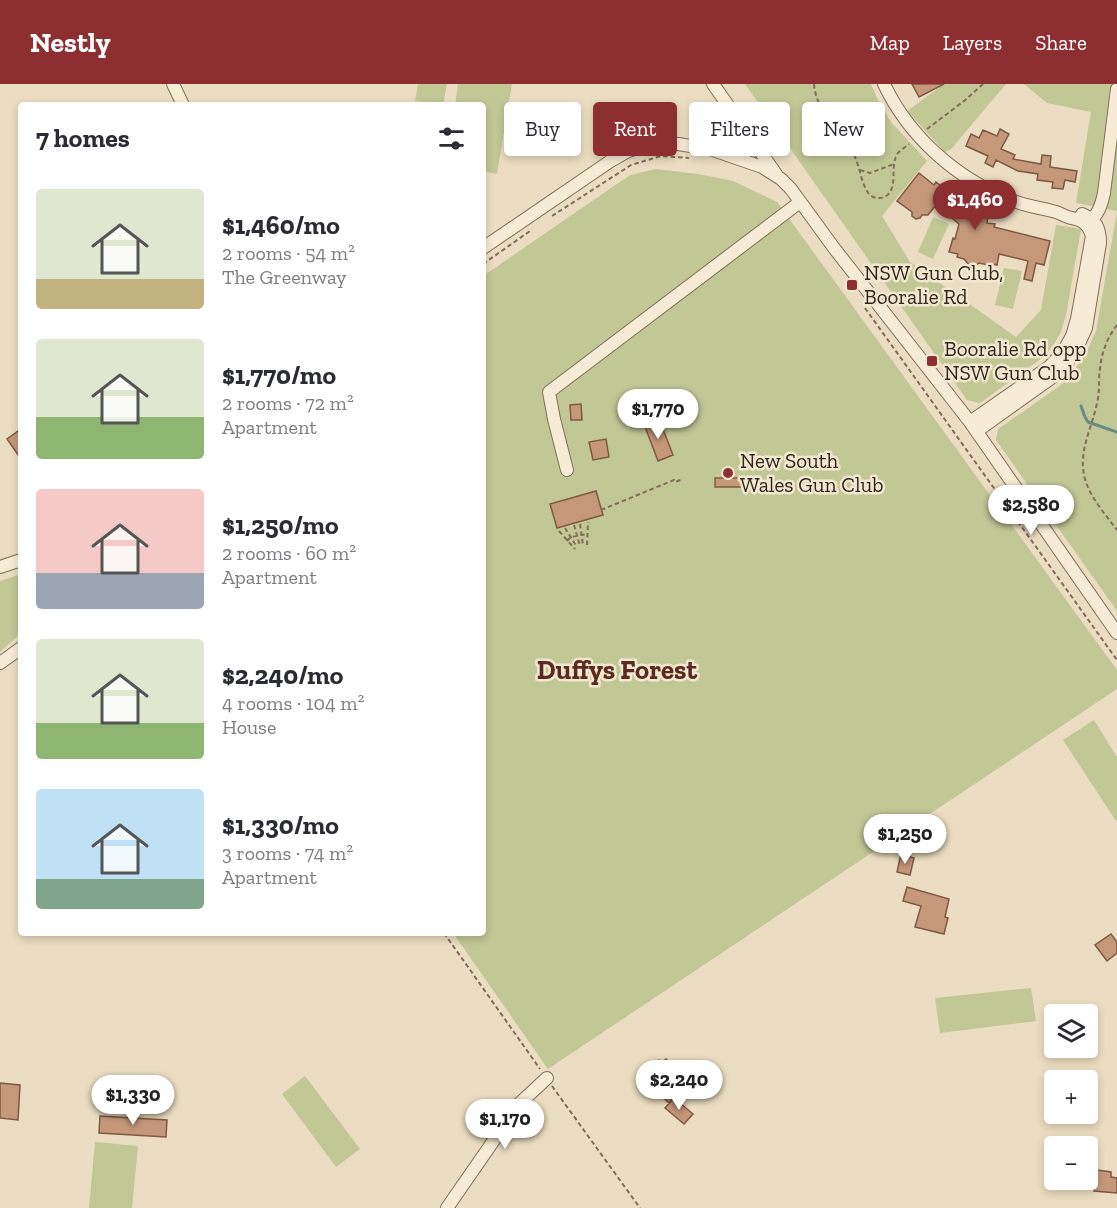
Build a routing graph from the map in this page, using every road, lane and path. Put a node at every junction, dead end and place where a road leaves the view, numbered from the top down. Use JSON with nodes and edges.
{"nodes":[{"id":1,"x":173,"y":84,"type":"edge"},
{"id":2,"x":713,"y":84,"type":"edge"},
{"id":3,"x":814,"y":84,"type":"edge"},
{"id":4,"x":884,"y":84,"type":"edge"},
{"id":5,"x":983,"y":84,"type":"edge"},
{"id":6,"x":1117,"y":88,"type":"edge"},
{"id":7,"x":182,"y":102,"type":"edge"},
{"id":8,"x":927,"y":129,"type":"dead end"},
{"id":9,"x":909,"y":144,"type":"dead end"},
{"id":10,"x":689,"y":158,"type":"dead end"},
{"id":11,"x":894,"y":164,"type":"junction"},
{"id":12,"x":860,"y":170,"type":"junction"},
{"id":13,"x":781,"y":179,"type":"junction"},
{"id":14,"x":800,"y":201,"type":"junction"},
{"id":15,"x":544,"y":221,"type":"dead end"},
{"id":16,"x":1089,"y":222,"type":"junction"},
{"id":17,"x":535,"y":228,"type":"dead end"},
{"id":18,"x":486,"y":247,"type":"edge"},
{"id":19,"x":486,"y":262,"type":"edge"},
{"id":20,"x":865,"y":307,"type":"dead end"},
{"id":21,"x":1117,"y":325,"type":"edge"},
{"id":22,"x":974,"y":426,"type":"junction"},
{"id":23,"x":567,"y":470,"type":"dead end"},
{"id":24,"x":683,"y":479,"type":"dead end"},
{"id":25,"x":601,"y":510,"type":"dead end"},
{"id":26,"x":588,"y":522,"type":"dead end"},
{"id":27,"x":580,"y":524,"type":"dead end"},
{"id":28,"x":573,"y":525,"type":"dead end"},
{"id":29,"x":565,"y":528,"type":"dead end"},
{"id":30,"x":1117,"y":530,"type":"edge"},
{"id":31,"x":559,"y":531,"type":"dead end"},
{"id":32,"x":581,"y":534,"type":"junction"},
{"id":33,"x":587,"y":534,"type":"junction"},
{"id":34,"x":571,"y":537,"type":"junction"},
{"id":35,"x":577,"y":537,"type":"junction"},
{"id":36,"x":582,"y":538,"type":"junction"},
{"id":37,"x":587,"y":538,"type":"junction"},
{"id":38,"x":567,"y":541,"type":"junction"},
{"id":39,"x":574,"y":541,"type":"junction"},
{"id":40,"x":570,"y":544,"type":"junction"},
{"id":41,"x":580,"y":547,"type":"junction"},
{"id":42,"x":18,"y":561,"type":"edge"},
{"id":43,"x":0,"y":567,"type":"edge"},
{"id":44,"x":1117,"y":633,"type":"edge"},
{"id":45,"x":18,"y":650,"type":"edge"},
{"id":46,"x":1117,"y":660,"type":"edge"},
{"id":47,"x":0,"y":663,"type":"edge"},
{"id":48,"x":547,"y":1078,"type":"dead end"},
{"id":49,"x":447,"y":1208,"type":"edge"}],
"edges":[{"from":1,"to":7,"type":"street"},
{"from":2,"to":13,"type":"street"},
{"from":3,"to":12,"type":"path"},
{"from":4,"to":16,"type":"street"},
{"from":5,"to":8,"type":"path"},
{"from":6,"to":16,"type":"street"},
{"from":9,"to":11,"type":"path"},
{"from":10,"to":15,"type":"path"},
{"from":11,"to":12,"type":"path"},
{"from":11,"to":12,"type":"path"},
{"from":13,"to":14,"type":"street"},
{"from":13,"to":18,"type":"street"},
{"from":14,"to":22,"type":"street"},
{"from":14,"to":23,"type":"street"},
{"from":16,"to":22,"type":"street"},
{"from":17,"to":19,"type":"path"},
{"from":20,"to":46,"type":"path"},
{"from":21,"to":30,"type":"path"},
{"from":22,"to":44,"type":"street"},
{"from":24,"to":25,"type":"path"},
{"from":26,"to":33,"type":"path"},
{"from":27,"to":32,"type":"path"},
{"from":28,"to":35,"type":"path"},
{"from":29,"to":34,"type":"path"},
{"from":31,"to":38,"type":"path"},
{"from":32,"to":33,"type":"path"},
{"from":32,"to":35,"type":"path"},
{"from":32,"to":36,"type":"path"},
{"from":33,"to":37,"type":"path"},
{"from":34,"to":35,"type":"path"},
{"from":34,"to":38,"type":"path"},
{"from":34,"to":39,"type":"path"},
{"from":35,"to":36,"type":"path"},
{"from":35,"to":39,"type":"path"},
{"from":35,"to":41,"type":"path"},
{"from":36,"to":37,"type":"path"},
{"from":36,"to":41,"type":"path"},
{"from":37,"to":41,"type":"path"},
{"from":38,"to":40,"type":"path"},
{"from":39,"to":40,"type":"path"},
{"from":39,"to":41,"type":"path"},
{"from":40,"to":41,"type":"path"},
{"from":42,"to":43,"type":"street"},
{"from":45,"to":47,"type":"street"},
{"from":48,"to":49,"type":"street"}]}
